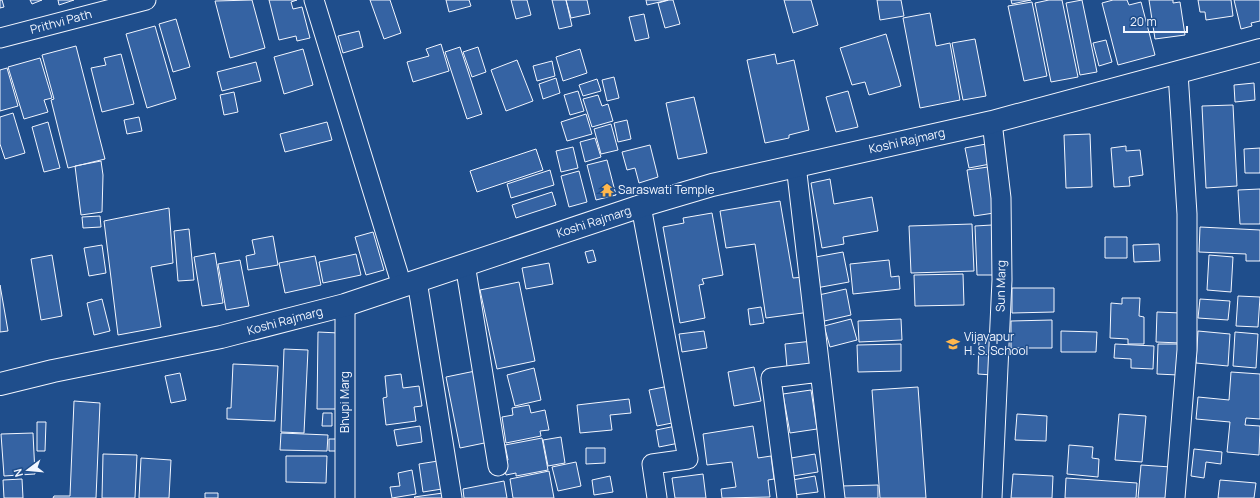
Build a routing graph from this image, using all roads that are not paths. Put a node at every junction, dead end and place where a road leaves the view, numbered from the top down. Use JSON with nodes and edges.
{"nodes":[{"id":1,"x":146,"y":0,"type":"edge"},
{"id":2,"x":314,"y":0,"type":"edge"},
{"id":3,"x":0,"y":38,"type":"edge"},
{"id":4,"x":1260,"y":50,"type":"edge"},
{"id":5,"x":1178,"y":74,"type":"junction"},
{"id":6,"x":992,"y":122,"type":"junction"},
{"id":7,"x":796,"y":166,"type":"junction"},
{"id":8,"x":641,"y":206,"type":"junction"},
{"id":9,"x":465,"y":264,"type":"junction"},
{"id":10,"x":410,"y":283,"type":"junction"},
{"id":11,"x":345,"y":305,"type":"junction"},
{"id":12,"x":820,"y":372,"type":"junction"},
{"id":13,"x":0,"y":384,"type":"edge"},
{"id":14,"x":498,"y":466,"type":"dead end"},
{"id":15,"x":345,"y":498,"type":"edge"},
{"id":16,"x":452,"y":498,"type":"edge"},
{"id":17,"x":657,"y":498,"type":"edge"},
{"id":18,"x":787,"y":498,"type":"edge"},
{"id":19,"x":835,"y":498,"type":"edge"},
{"id":20,"x":992,"y":498,"type":"edge"},
{"id":21,"x":1175,"y":498,"type":"edge"}],
"edges":[{"from":1,"to":3,"type":"street","name":"Prithvi Path"},
{"from":2,"to":10,"type":"street"},
{"from":4,"to":5,"type":"main road","name":"Koshi Rajmarg"},
{"from":5,"to":6,"type":"main road","name":"Koshi Rajmarg"},
{"from":5,"to":21,"type":"street"},
{"from":6,"to":7,"type":"main road","name":"Koshi Rajmarg"},
{"from":6,"to":20,"type":"street","name":"Sun Marg"},
{"from":7,"to":8,"type":"main road","name":"Koshi Rajmarg"},
{"from":7,"to":12,"type":"street"},
{"from":8,"to":9,"type":"main road","name":"Koshi Rajmarg"},
{"from":8,"to":17,"type":"street"},
{"from":9,"to":10,"type":"main road","name":"Koshi Rajmarg"},
{"from":9,"to":14,"type":"street"},
{"from":10,"to":11,"type":"main road","name":"Koshi Rajmarg"},
{"from":10,"to":16,"type":"street"},
{"from":11,"to":13,"type":"main road","name":"Koshi Rajmarg"},
{"from":11,"to":15,"type":"street","name":"Bhupi Marg"},
{"from":12,"to":18,"type":"street"},
{"from":12,"to":19,"type":"street"}]}
